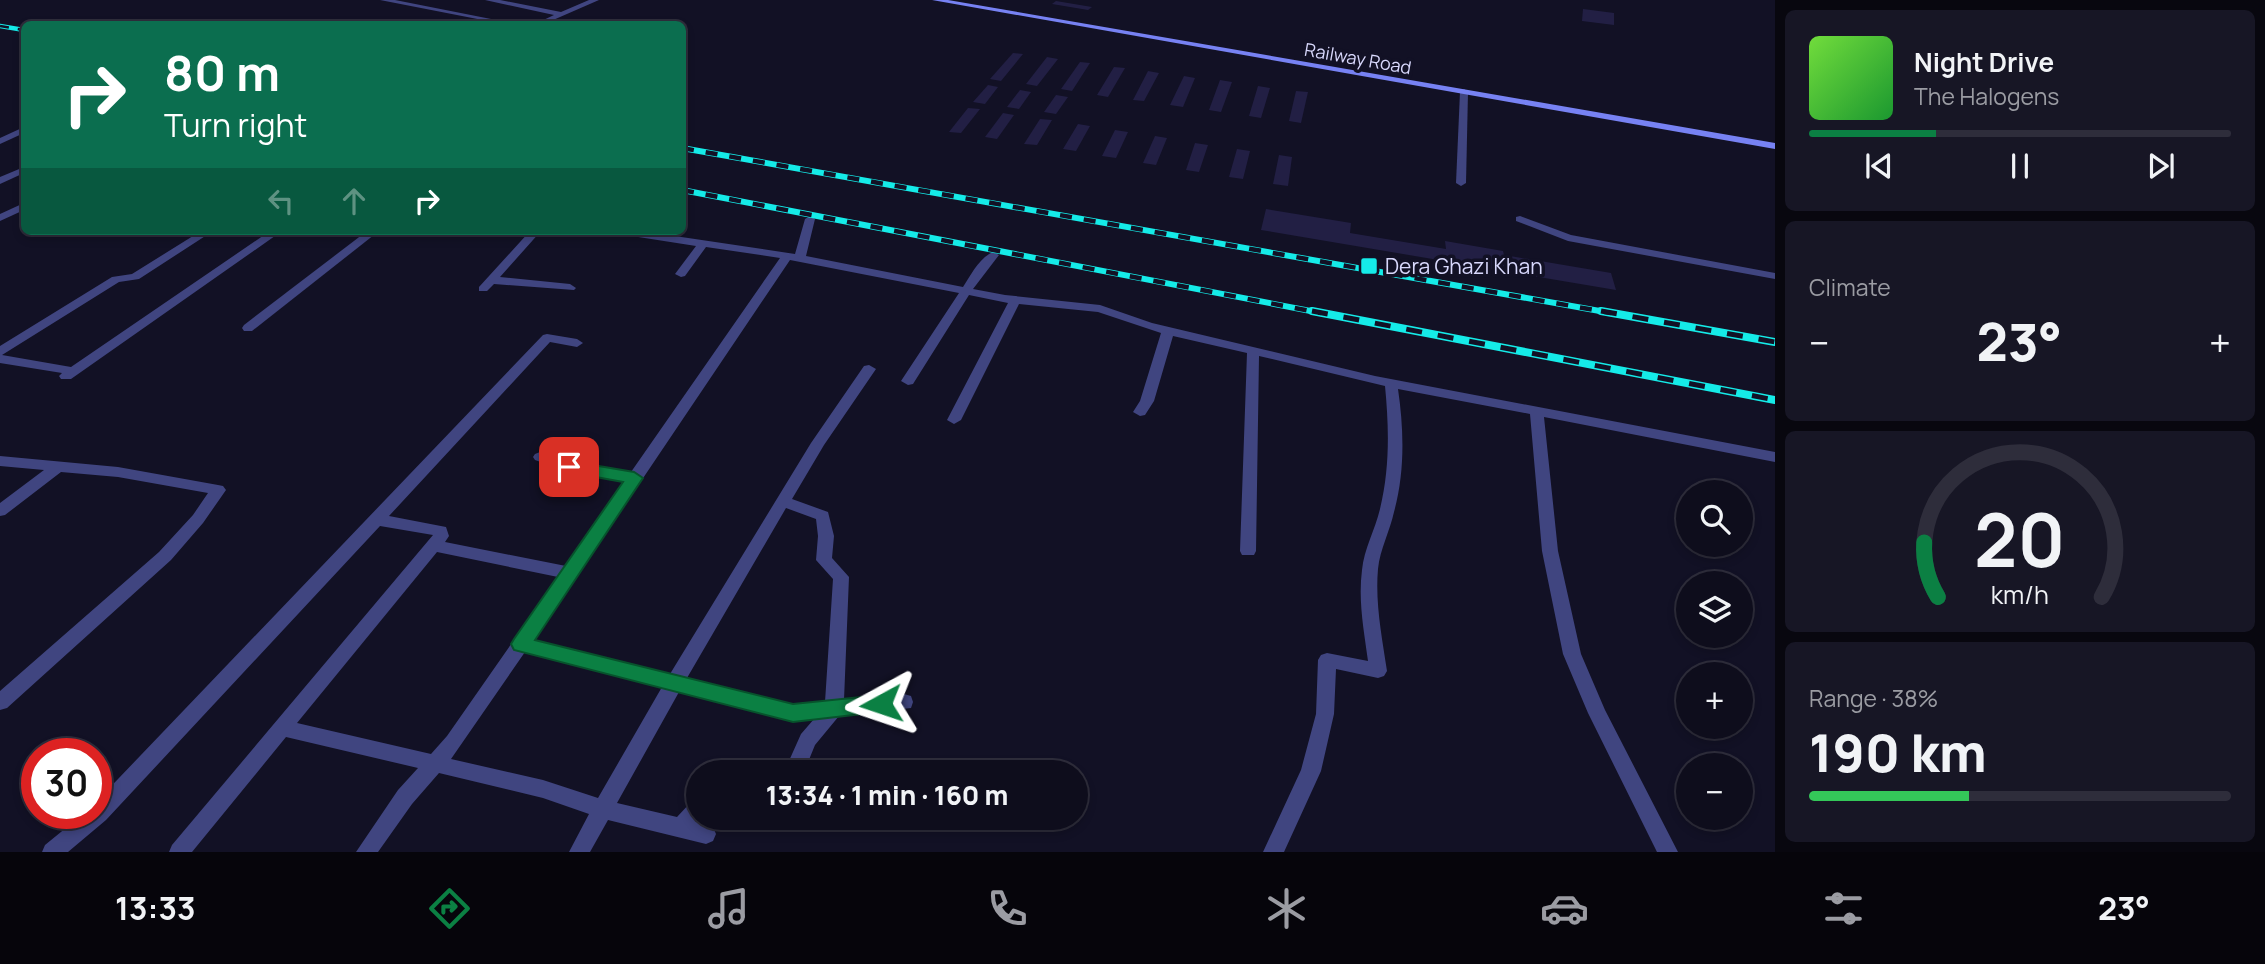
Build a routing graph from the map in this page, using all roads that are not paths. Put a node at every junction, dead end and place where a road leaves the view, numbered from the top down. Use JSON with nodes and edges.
{"nodes":[{"id":1,"x":384,"y":0,"type":"edge"},
{"id":2,"x":489,"y":0,"type":"edge"},
{"id":3,"x":529,"y":0,"type":"edge"},
{"id":4,"x":595,"y":0,"type":"edge"},
{"id":5,"x":936,"y":0,"type":"edge"},
{"id":6,"x":515,"y":5,"type":"junction"},
{"id":7,"x":562,"y":15,"type":"junction"},
{"id":8,"x":479,"y":20,"type":"junction"},
{"id":9,"x":487,"y":21,"type":"edge"},
{"id":10,"x":547,"y":21,"type":"edge"},
{"id":11,"x":1464,"y":92,"type":"junction"},
{"id":12,"x":21,"y":131,"type":"edge"},
{"id":13,"x":0,"y":141,"type":"edge"},
{"id":14,"x":1775,"y":146,"type":"edge"},
{"id":15,"x":21,"y":171,"type":"edge"},
{"id":16,"x":0,"y":181,"type":"edge"},
{"id":17,"x":1461,"y":183,"type":"dead end"},
{"id":18,"x":21,"y":208,"type":"edge"},
{"id":19,"x":0,"y":218,"type":"edge"},
{"id":20,"x":810,"y":219,"type":"dead end"},
{"id":21,"x":1520,"y":219,"type":"dead end"},
{"id":22,"x":202,"y":235,"type":"edge"},
{"id":23,"x":271,"y":235,"type":"edge"},
{"id":24,"x":369,"y":235,"type":"edge"},
{"id":25,"x":532,"y":235,"type":"edge"},
{"id":26,"x":647,"y":235,"type":"edge"},
{"id":27,"x":704,"y":243,"type":"junction"},
{"id":28,"x":993,"y":255,"type":"dead end"},
{"id":29,"x":793,"y":257,"type":"junction"},
{"id":30,"x":681,"y":274,"type":"dead end"},
{"id":31,"x":1775,"y":276,"type":"edge"},
{"id":32,"x":570,"y":288,"type":"dead end"},
{"id":33,"x":967,"y":291,"type":"junction"},
{"id":34,"x":1015,"y":300,"type":"junction"},
{"id":35,"x":248,"y":328,"type":"dead end"},
{"id":36,"x":1168,"y":331,"type":"junction"},
{"id":37,"x":577,"y":343,"type":"dead end"},
{"id":38,"x":1253,"y":351,"type":"junction"},
{"id":39,"x":0,"y":352,"type":"edge"},
{"id":40,"x":0,"y":359,"type":"edge"},
{"id":41,"x":869,"y":369,"type":"dead end"},
{"id":42,"x":908,"y":381,"type":"dead end"},
{"id":43,"x":1391,"y":383,"type":"junction"},
{"id":44,"x":1536,"y":410,"type":"junction"},
{"id":45,"x":1140,"y":412,"type":"dead end"},
{"id":46,"x":954,"y":420,"type":"dead end"},
{"id":47,"x":540,"y":457,"type":"dead end"},
{"id":48,"x":1775,"y":457,"type":"edge"},
{"id":49,"x":0,"y":461,"type":"edge"},
{"id":50,"x":62,"y":465,"type":"junction"},
{"id":51,"x":634,"y":478,"type":"junction"},
{"id":52,"x":783,"y":502,"type":"junction"},
{"id":53,"x":0,"y":512,"type":"edge"},
{"id":54,"x":378,"y":520,"type":"junction"},
{"id":55,"x":433,"y":545,"type":"junction"},
{"id":56,"x":1248,"y":551,"type":"dead end"},
{"id":57,"x":570,"y":573,"type":"junction"},
{"id":58,"x":522,"y":644,"type":"junction"},
{"id":59,"x":674,"y":684,"type":"junction"},
{"id":60,"x":0,"y":702,"type":"edge"},
{"id":61,"x":904,"y":702,"type":"dead end"},
{"id":62,"x":834,"y":709,"type":"junction"},
{"id":63,"x":283,"y":728,"type":"junction"},
{"id":64,"x":799,"y":760,"type":"edge"},
{"id":65,"x":435,"y":762,"type":"junction"},
{"id":66,"x":603,"y":808,"type":"junction"},
{"id":67,"x":686,"y":822,"type":"edge"},
{"id":68,"x":680,"y":828,"type":"junction"},
{"id":69,"x":706,"y":834,"type":"dead end"},
{"id":70,"x":52,"y":852,"type":"edge"},
{"id":71,"x":179,"y":852,"type":"edge"},
{"id":72,"x":366,"y":852,"type":"edge"},
{"id":73,"x":579,"y":852,"type":"edge"},
{"id":74,"x":1273,"y":852,"type":"edge"},
{"id":75,"x":1668,"y":852,"type":"edge"}],
"edges":[{"from":1,"to":8,"type":"street"},
{"from":2,"to":6,"type":"street"},
{"from":3,"to":6,"type":"street"},
{"from":4,"to":7,"type":"street"},
{"from":5,"to":11,"type":"main road","name":"Railway Road"},
{"from":6,"to":7,"type":"street"},
{"from":6,"to":8,"type":"street"},
{"from":7,"to":10,"type":"street"},
{"from":8,"to":9,"type":"street"},
{"from":11,"to":14,"type":"main road","name":"Railway Road"},
{"from":11,"to":17,"type":"street"},
{"from":12,"to":13,"type":"street"},
{"from":15,"to":16,"type":"street"},
{"from":18,"to":19,"type":"street"},
{"from":20,"to":29,"type":"street"},
{"from":21,"to":31,"type":"street"},
{"from":22,"to":39,"type":"street"},
{"from":23,"to":40,"type":"street"},
{"from":24,"to":35,"type":"street"},
{"from":25,"to":32,"type":"street"},
{"from":26,"to":27,"type":"street"},
{"from":27,"to":29,"type":"street"},
{"from":27,"to":30,"type":"street"},
{"from":28,"to":33,"type":"street"},
{"from":29,"to":33,"type":"street"},
{"from":29,"to":51,"type":"street"},
{"from":33,"to":34,"type":"street"},
{"from":33,"to":42,"type":"street"},
{"from":34,"to":36,"type":"street"},
{"from":34,"to":46,"type":"street"},
{"from":36,"to":38,"type":"street"},
{"from":36,"to":45,"type":"street"},
{"from":37,"to":54,"type":"street"},
{"from":38,"to":43,"type":"street"},
{"from":38,"to":56,"type":"street"},
{"from":41,"to":52,"type":"street"},
{"from":43,"to":44,"type":"street"},
{"from":43,"to":74,"type":"street"},
{"from":44,"to":48,"type":"street"},
{"from":44,"to":75,"type":"street"},
{"from":47,"to":51,"type":"street"},
{"from":49,"to":50,"type":"street"},
{"from":50,"to":53,"type":"street"},
{"from":50,"to":60,"type":"street"},
{"from":51,"to":57,"type":"street"},
{"from":52,"to":59,"type":"street"},
{"from":52,"to":62,"type":"street"},
{"from":54,"to":55,"type":"street"},
{"from":54,"to":70,"type":"street"},
{"from":55,"to":57,"type":"street"},
{"from":55,"to":63,"type":"street"},
{"from":57,"to":58,"type":"street"},
{"from":58,"to":59,"type":"street"},
{"from":58,"to":65,"type":"street"},
{"from":59,"to":62,"type":"street"},
{"from":59,"to":66,"type":"street"},
{"from":61,"to":62,"type":"street"},
{"from":62,"to":64,"type":"street"},
{"from":63,"to":65,"type":"street"},
{"from":63,"to":71,"type":"street"},
{"from":65,"to":66,"type":"street"},
{"from":65,"to":72,"type":"street"},
{"from":66,"to":68,"type":"street"},
{"from":66,"to":73,"type":"street"},
{"from":67,"to":68,"type":"street"},
{"from":68,"to":69,"type":"street"}]}
